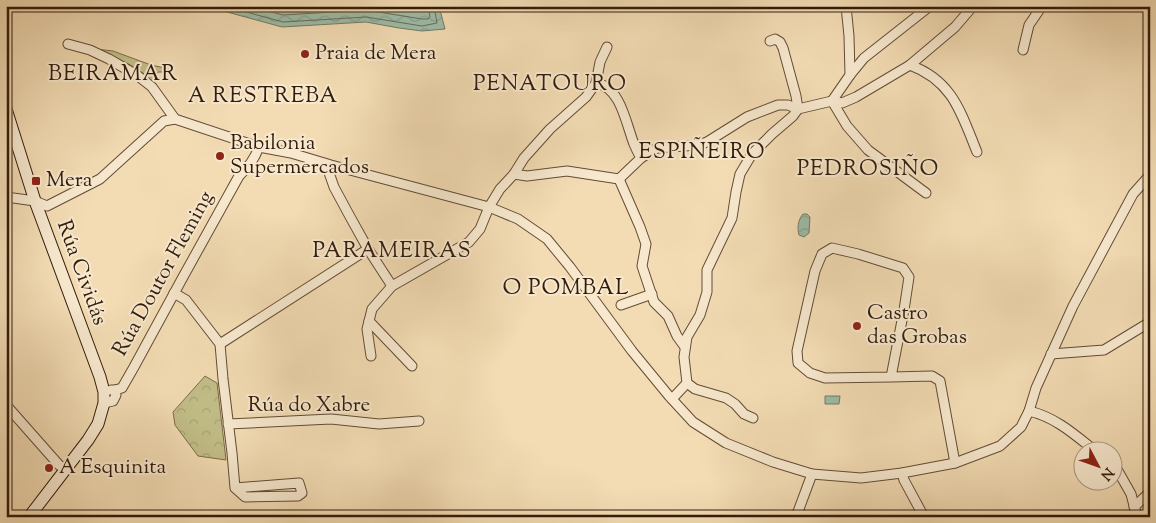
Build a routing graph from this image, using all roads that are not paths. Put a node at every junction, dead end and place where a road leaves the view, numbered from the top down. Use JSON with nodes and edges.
{"nodes":[{"id":1,"x":846,"y":6,"type":"edge"},
{"id":2,"x":930,"y":6,"type":"edge"},
{"id":3,"x":973,"y":6,"type":"edge"},
{"id":4,"x":1042,"y":6,"type":"edge"},
{"id":5,"x":770,"y":41,"type":"dead end"},
{"id":6,"x":68,"y":44,"type":"dead end"},
{"id":7,"x":607,"y":47,"type":"dead end"},
{"id":8,"x":1023,"y":50,"type":"dead end"},
{"id":9,"x":910,"y":65,"type":"junction"},
{"id":10,"x":850,"y":75,"type":"junction"},
{"id":11,"x":596,"y":83,"type":"junction"},
{"id":12,"x":832,"y":101,"type":"junction"},
{"id":13,"x":6,"y":108,"type":"edge"},
{"id":14,"x":798,"y":109,"type":"junction"},
{"id":15,"x":175,"y":119,"type":"junction"},
{"id":16,"x":259,"y":147,"type":"junction"},
{"id":17,"x":977,"y":152,"type":"dead end"},
{"id":18,"x":641,"y":158,"type":"junction"},
{"id":19,"x":326,"y":164,"type":"junction"},
{"id":20,"x":514,"y":174,"type":"junction"},
{"id":21,"x":1150,"y":174,"type":"edge"},
{"id":22,"x":620,"y":179,"type":"junction"},
{"id":23,"x":926,"y":193,"type":"dead end"},
{"id":24,"x":6,"y":198,"type":"edge"},
{"id":25,"x":35,"y":202,"type":"junction"},
{"id":26,"x":489,"y":207,"type":"junction"},
{"id":27,"x":368,"y":249,"type":"junction"},
{"id":28,"x":392,"y":286,"type":"junction"},
{"id":29,"x":174,"y":293,"type":"junction"},
{"id":30,"x":652,"y":294,"type":"junction"},
{"id":31,"x":621,"y":305,"type":"dead end"},
{"id":32,"x":369,"y":322,"type":"junction"},
{"id":33,"x":1150,"y":322,"type":"edge"},
{"id":34,"x":220,"y":344,"type":"junction"},
{"id":35,"x":686,"y":347,"type":"junction"},
{"id":36,"x":1051,"y":354,"type":"junction"},
{"id":37,"x":371,"y":356,"type":"dead end"},
{"id":38,"x":412,"y":366,"type":"dead end"},
{"id":39,"x":891,"y":377,"type":"junction"},
{"id":40,"x":687,"y":383,"type":"junction"},
{"id":41,"x":107,"y":395,"type":"junction"},
{"id":42,"x":672,"y":399,"type":"junction"},
{"id":43,"x":6,"y":405,"type":"edge"},
{"id":44,"x":1029,"y":411,"type":"junction"},
{"id":45,"x":753,"y":418,"type":"dead end"},
{"id":46,"x":419,"y":421,"type":"dead end"},
{"id":47,"x":228,"y":424,"type":"junction"},
{"id":48,"x":1081,"y":440,"type":"edge"},
{"id":49,"x":955,"y":463,"type":"junction"},
{"id":50,"x":65,"y":470,"type":"junction"},
{"id":51,"x":902,"y":473,"type":"junction"},
{"id":52,"x":812,"y":474,"type":"junction"},
{"id":53,"x":1124,"y":481,"type":"edge"},
{"id":54,"x":235,"y":488,"type":"junction"},
{"id":55,"x":1150,"y":492,"type":"edge"},
{"id":56,"x":1134,"y":507,"type":"junction"},
{"id":57,"x":29,"y":517,"type":"edge"},
{"id":58,"x":796,"y":517,"type":"edge"},
{"id":59,"x":924,"y":517,"type":"edge"},
{"id":60,"x":1137,"y":517,"type":"edge"}],
"edges":[{"from":1,"to":10,"type":"street"},
{"from":2,"to":10,"type":"street"},
{"from":3,"to":9,"type":"street"},
{"from":4,"to":8,"type":"street"},
{"from":5,"to":14,"type":"street"},
{"from":6,"to":15,"type":"street"},
{"from":7,"to":11,"type":"street"},
{"from":9,"to":12,"type":"street"},
{"from":9,"to":17,"type":"street"},
{"from":10,"to":12,"type":"street"},
{"from":11,"to":18,"type":"street"},
{"from":11,"to":20,"type":"street"},
{"from":12,"to":14,"type":"street"},
{"from":12,"to":23,"type":"street"},
{"from":13,"to":25,"type":"main road","name":"Rúa Cividás"},
{"from":14,"to":18,"type":"street"},
{"from":14,"to":35,"type":"street"},
{"from":15,"to":16,"type":"street"},
{"from":15,"to":25,"type":"street"},
{"from":16,"to":19,"type":"street"},
{"from":16,"to":29,"type":"street","name":"Rúa Doutor Fleming"},
{"from":18,"to":22,"type":"street"},
{"from":19,"to":26,"type":"street"},
{"from":19,"to":27,"type":"street"},
{"from":20,"to":22,"type":"street"},
{"from":20,"to":26,"type":"street"},
{"from":21,"to":36,"type":"street"},
{"from":22,"to":30,"type":"street"},
{"from":24,"to":25,"type":"street"},
{"from":25,"to":41,"type":"main road","name":"Rúa Cividás"},
{"from":26,"to":28,"type":"street"},
{"from":26,"to":42,"type":"street"},
{"from":27,"to":28,"type":"street"},
{"from":27,"to":34,"type":"street"},
{"from":28,"to":32,"type":"street"},
{"from":29,"to":34,"type":"street"},
{"from":29,"to":41,"type":"street","name":"Rúa Doutor Fleming"},
{"from":30,"to":31,"type":"street"},
{"from":30,"to":35,"type":"street"},
{"from":32,"to":37,"type":"street"},
{"from":32,"to":38,"type":"street"},
{"from":33,"to":36,"type":"street"},
{"from":34,"to":47,"type":"street","name":"Rúa do Xabre"},
{"from":35,"to":40,"type":"street"},
{"from":36,"to":44,"type":"street"},
{"from":39,"to":39,"type":"street"},
{"from":39,"to":49,"type":"street"},
{"from":40,"to":42,"type":"street"},
{"from":40,"to":45,"type":"street"},
{"from":41,"to":50,"type":"main road","name":"Rúa Doutor Fleming"},
{"from":42,"to":52,"type":"street"},
{"from":43,"to":50,"type":"street"},
{"from":44,"to":48,"type":"street"},
{"from":44,"to":49,"type":"street"},
{"from":46,"to":47,"type":"street","name":"Rúa do Xabre"},
{"from":47,"to":54,"type":"street"},
{"from":49,"to":51,"type":"street"},
{"from":50,"to":57,"type":"main road","name":"Rúa Doutor Fleming"},
{"from":51,"to":52,"type":"street"},
{"from":51,"to":59,"type":"street"},
{"from":52,"to":58,"type":"street"},
{"from":53,"to":56,"type":"street"},
{"from":54,"to":54,"type":"street"},
{"from":55,"to":56,"type":"street"},
{"from":56,"to":60,"type":"street"}]}
